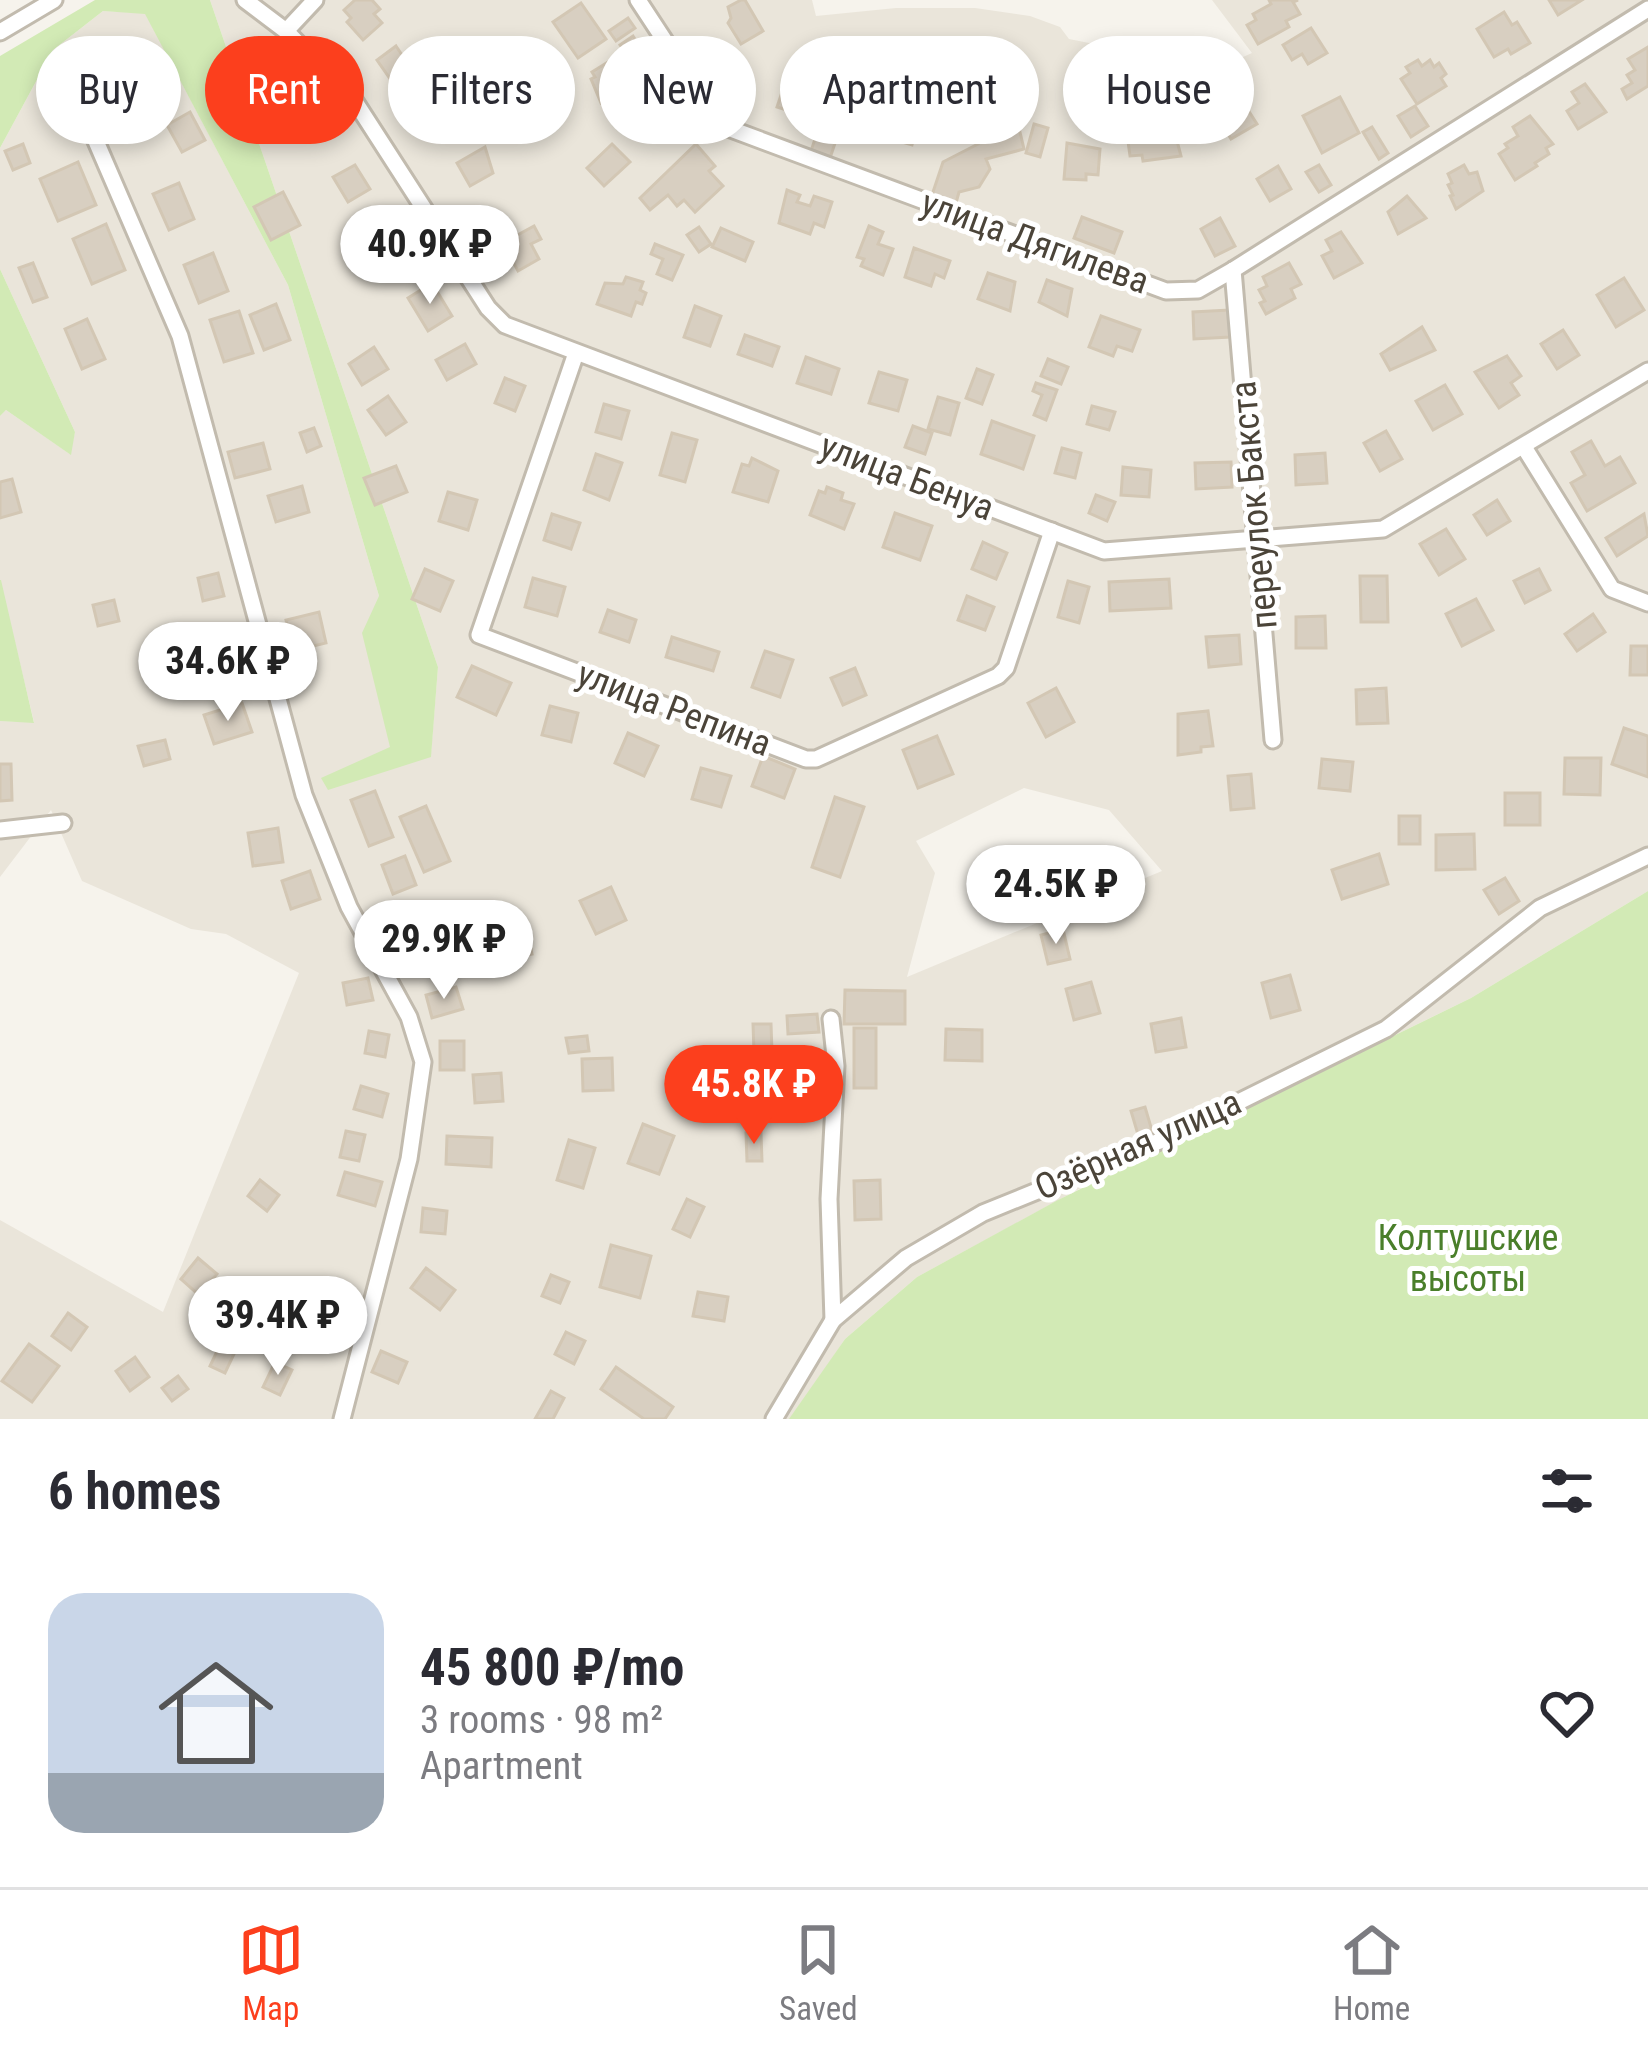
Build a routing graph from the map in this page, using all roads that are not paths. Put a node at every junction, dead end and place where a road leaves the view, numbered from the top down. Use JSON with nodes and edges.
{"nodes":[{"id":1,"x":54,"y":0,"type":"edge"},
{"id":2,"x":245,"y":0,"type":"edge"},
{"id":3,"x":315,"y":0,"type":"edge"},
{"id":4,"x":638,"y":0,"type":"edge"},
{"id":5,"x":1648,"y":9,"type":"edge"},
{"id":6,"x":286,"y":31,"type":"junction"},
{"id":7,"x":0,"y":32,"type":"edge"},
{"id":8,"x":97,"y":144,"type":"edge"},
{"id":9,"x":1233,"y":270,"type":"junction"},
{"id":10,"x":576,"y":353,"type":"junction"},
{"id":11,"x":1648,"y":371,"type":"edge"},
{"id":12,"x":1524,"y":447,"type":"junction"},
{"id":13,"x":1052,"y":531,"type":"junction"},
{"id":14,"x":1258,"y":538,"type":"junction"},
{"id":15,"x":1648,"y":603,"type":"edge"},
{"id":16,"x":1273,"y":740,"type":"dead end"},
{"id":17,"x":64,"y":823,"type":"dead end"},
{"id":18,"x":0,"y":830,"type":"edge"},
{"id":19,"x":1648,"y":856,"type":"edge"},
{"id":20,"x":831,"y":1019,"type":"dead end"},
{"id":21,"x":833,"y":1320,"type":"junction"},
{"id":22,"x":343,"y":1419,"type":"edge"},
{"id":23,"x":774,"y":1419,"type":"edge"}],
"edges":[{"from":1,"to":7,"type":"street"},
{"from":2,"to":6,"type":"street","name":"улица Бенуа"},
{"from":3,"to":6,"type":"street"},
{"from":4,"to":9,"type":"street","name":"улица Дягилева"},
{"from":5,"to":9,"type":"street","name":"улица Дягилева"},
{"from":6,"to":10,"type":"street","name":"улица Бенуа"},
{"from":8,"to":22,"type":"street"},
{"from":9,"to":14,"type":"street","name":"переулок Бакста"},
{"from":10,"to":13,"type":"street","name":"улица Бенуа"},
{"from":10,"to":13,"type":"street","name":"улица Репина"},
{"from":11,"to":12,"type":"street","name":"улица Бенуа"},
{"from":12,"to":14,"type":"street","name":"улица Бенуа"},
{"from":12,"to":15,"type":"street"},
{"from":13,"to":14,"type":"street","name":"улица Бенуа"},
{"from":14,"to":16,"type":"street","name":"переулок Бакста"},
{"from":17,"to":18,"type":"street"},
{"from":19,"to":21,"type":"street","name":"Озёрная улица"},
{"from":20,"to":21,"type":"street"},
{"from":21,"to":23,"type":"street","name":"Озёрная улица"}]}
